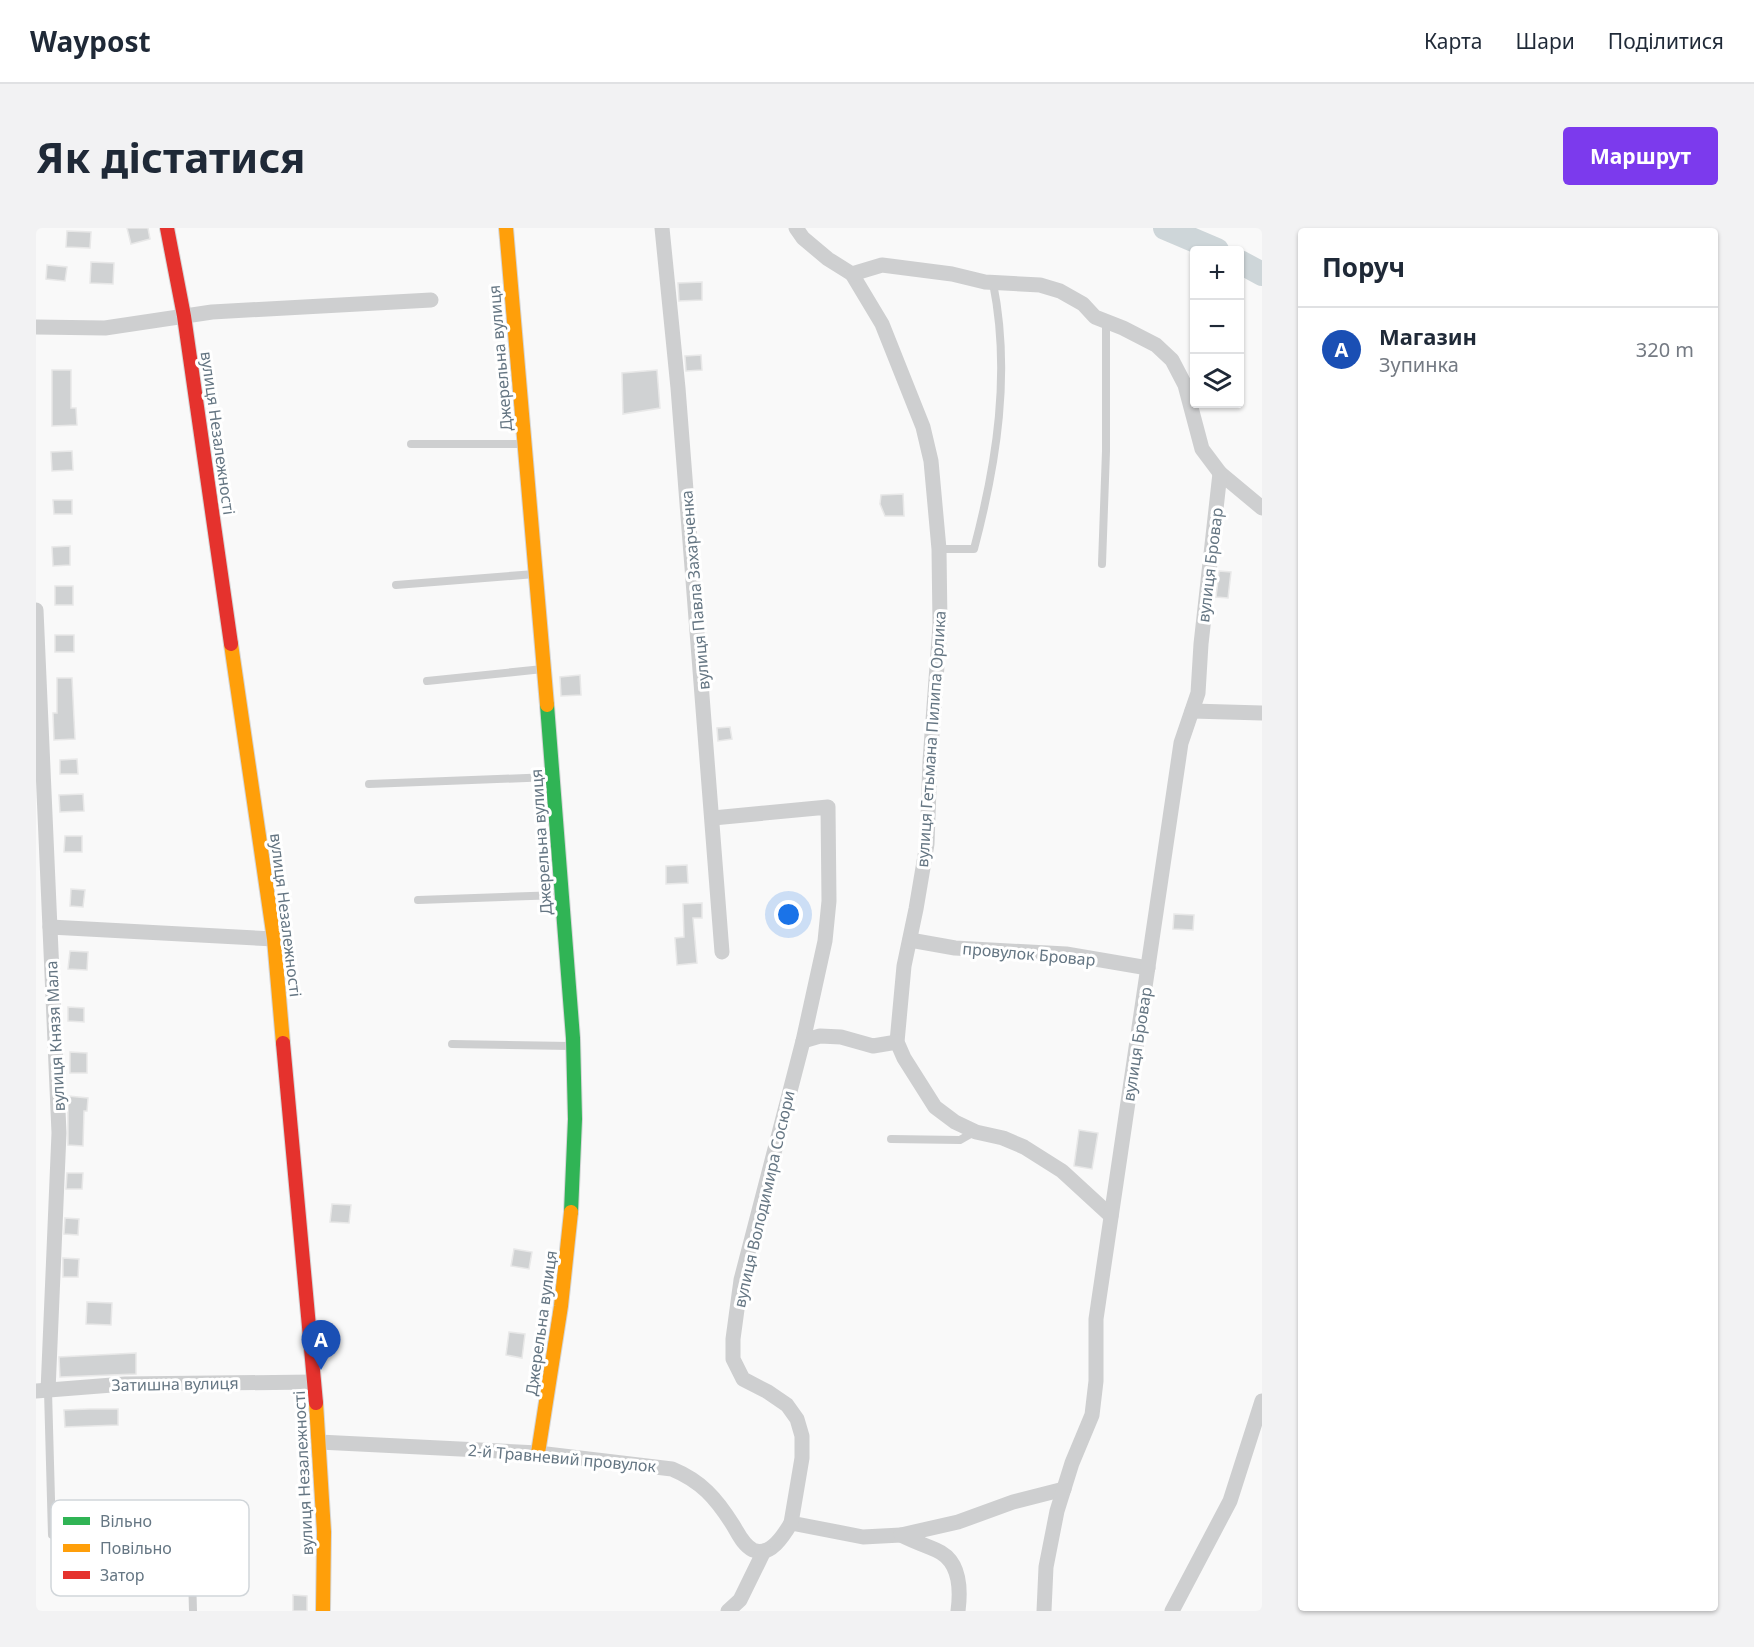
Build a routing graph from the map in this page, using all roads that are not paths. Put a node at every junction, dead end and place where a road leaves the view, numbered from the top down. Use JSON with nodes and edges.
{"nodes":[{"id":1,"x":167,"y":228,"type":"edge"},
{"id":2,"x":506,"y":228,"type":"edge"},
{"id":3,"x":662,"y":228,"type":"edge"},
{"id":4,"x":796,"y":228,"type":"edge"},
{"id":5,"x":852,"y":274,"type":"junction"},
{"id":6,"x":993,"y":283,"type":"junction"},
{"id":7,"x":431,"y":300,"type":"dead end"},
{"id":8,"x":184,"y":316,"type":"junction"},
{"id":9,"x":1106,"y":321,"type":"junction"},
{"id":10,"x":36,"y":327,"type":"edge"},
{"id":11,"x":411,"y":444,"type":"dead end"},
{"id":12,"x":524,"y":444,"type":"junction"},
{"id":13,"x":1220,"y":473,"type":"junction"},
{"id":14,"x":1262,"y":508,"type":"edge"},
{"id":15,"x":939,"y":549,"type":"junction"},
{"id":16,"x":1102,"y":564,"type":"dead end"},
{"id":17,"x":536,"y":574,"type":"junction"},
{"id":18,"x":396,"y":585,"type":"dead end"},
{"id":19,"x":36,"y":610,"type":"edge"},
{"id":20,"x":544,"y":668,"type":"junction"},
{"id":21,"x":427,"y":681,"type":"dead end"},
{"id":22,"x":1192,"y":711,"type":"junction"},
{"id":23,"x":1262,"y":713,"type":"edge"},
{"id":24,"x":553,"y":777,"type":"junction"},
{"id":25,"x":369,"y":784,"type":"dead end"},
{"id":26,"x":713,"y":818,"type":"junction"},
{"id":27,"x":562,"y":895,"type":"junction"},
{"id":28,"x":418,"y":900,"type":"dead end"},
{"id":29,"x":42,"y":902,"type":"edge"},
{"id":30,"x":50,"y":927,"type":"junction"},
{"id":31,"x":274,"y":939,"type":"junction"},
{"id":32,"x":910,"y":940,"type":"junction"},
{"id":33,"x":722,"y":952,"type":"dead end"},
{"id":34,"x":1148,"y":968,"type":"junction"},
{"id":35,"x":803,"y":1041,"type":"junction"},
{"id":36,"x":897,"y":1042,"type":"junction"},
{"id":37,"x":452,"y":1044,"type":"dead end"},
{"id":38,"x":573,"y":1046,"type":"junction"},
{"id":39,"x":975,"y":1132,"type":"junction"},
{"id":40,"x":891,"y":1139,"type":"dead end"},
{"id":41,"x":1111,"y":1216,"type":"junction"},
{"id":42,"x":314,"y":1382,"type":"junction"},
{"id":43,"x":42,"y":1391,"type":"edge"},
{"id":44,"x":1262,"y":1401,"type":"edge"},
{"id":45,"x":319,"y":1442,"type":"junction"},
{"id":46,"x":538,"y":1453,"type":"junction"},
{"id":47,"x":1064,"y":1489,"type":"junction"},
{"id":48,"x":51,"y":1521,"type":"edge"},
{"id":49,"x":791,"y":1523,"type":"junction"},
{"id":50,"x":901,"y":1535,"type":"junction"},
{"id":51,"x":764,"y":1551,"type":"junction"},
{"id":52,"x":192,"y":1596,"type":"edge"},
{"id":53,"x":193,"y":1611,"type":"edge"},
{"id":54,"x":323,"y":1611,"type":"edge"},
{"id":55,"x":729,"y":1611,"type":"edge"},
{"id":56,"x":958,"y":1611,"type":"edge"},
{"id":57,"x":1044,"y":1611,"type":"edge"},
{"id":58,"x":1172,"y":1611,"type":"edge"}],
"edges":[{"from":1,"to":8,"type":"street","name":"вулиця Незалежності"},
{"from":2,"to":12,"type":"street","name":"Джерельна вулиця"},
{"from":3,"to":26,"type":"street","name":"вулиця Павла Захарченка"},
{"from":4,"to":5,"type":"street","name":"вулиця Гетьмана Пилипа Орлика"},
{"from":5,"to":6,"type":"street"},
{"from":5,"to":15,"type":"street","name":"вулиця Гетьмана Пилипа Орлика"},
{"from":6,"to":9,"type":"street"},
{"from":6,"to":15,"type":"lane"},
{"from":7,"to":8,"type":"street"},
{"from":8,"to":10,"type":"street"},
{"from":8,"to":31,"type":"street","name":"вулиця Незалежності"},
{"from":9,"to":13,"type":"street"},
{"from":9,"to":16,"type":"lane"},
{"from":11,"to":12,"type":"lane"},
{"from":12,"to":17,"type":"street","name":"Джерельна вулиця"},
{"from":13,"to":14,"type":"street"},
{"from":13,"to":22,"type":"street","name":"вулиця Бровар"},
{"from":15,"to":32,"type":"street","name":"вулиця Гетьмана Пилипа Орлика"},
{"from":17,"to":18,"type":"lane"},
{"from":17,"to":20,"type":"street","name":"Джерельна вулиця"},
{"from":19,"to":29,"type":"street","name":"вулиця Князя Мала"},
{"from":20,"to":21,"type":"lane"},
{"from":20,"to":24,"type":"street","name":"Джерельна вулиця"},
{"from":22,"to":23,"type":"street"},
{"from":22,"to":34,"type":"street","name":"вулиця Бровар"},
{"from":24,"to":25,"type":"lane"},
{"from":24,"to":27,"type":"street","name":"Джерельна вулиця"},
{"from":26,"to":33,"type":"street","name":"вулиця Павла Захарченка"},
{"from":26,"to":35,"type":"street","name":"вулиця Володимира Сосюри"},
{"from":27,"to":28,"type":"lane"},
{"from":27,"to":38,"type":"street","name":"Джерельна вулиця"},
{"from":29,"to":30,"type":"street","name":"вулиця Князя Мала"},
{"from":30,"to":31,"type":"street"},
{"from":30,"to":43,"type":"street","name":"вулиця Князя Мала"},
{"from":31,"to":42,"type":"street","name":"вулиця Незалежності"},
{"from":32,"to":34,"type":"street","name":"провулок Бровар"},
{"from":32,"to":36,"type":"street","name":"вулиця Гетьмана Пилипа Орлика"},
{"from":34,"to":41,"type":"street","name":"вулиця Бровар"},
{"from":35,"to":36,"type":"street"},
{"from":35,"to":49,"type":"street","name":"вулиця Володимира Сосюри"},
{"from":36,"to":39,"type":"street"},
{"from":37,"to":38,"type":"lane"},
{"from":38,"to":46,"type":"street","name":"Джерельна вулиця"},
{"from":39,"to":40,"type":"lane"},
{"from":39,"to":41,"type":"street"},
{"from":41,"to":47,"type":"street","name":"вулиця Бровар"},
{"from":42,"to":43,"type":"street","name":"Затишна вулиця"},
{"from":42,"to":45,"type":"street","name":"вулиця Незалежності"},
{"from":43,"to":48,"type":"lane"},
{"from":44,"to":58,"type":"street"},
{"from":45,"to":46,"type":"street","name":"2-й Травневий провулок"},
{"from":45,"to":54,"type":"street","name":"вулиця Незалежності"},
{"from":46,"to":51,"type":"street","name":"2-й Травневий провулок"},
{"from":47,"to":50,"type":"street"},
{"from":47,"to":57,"type":"street","name":"вулиця Бровар"},
{"from":49,"to":50,"type":"street"},
{"from":49,"to":51,"type":"street"},
{"from":50,"to":56,"type":"street"},
{"from":51,"to":55,"type":"street"},
{"from":52,"to":53,"type":"lane"}]}
